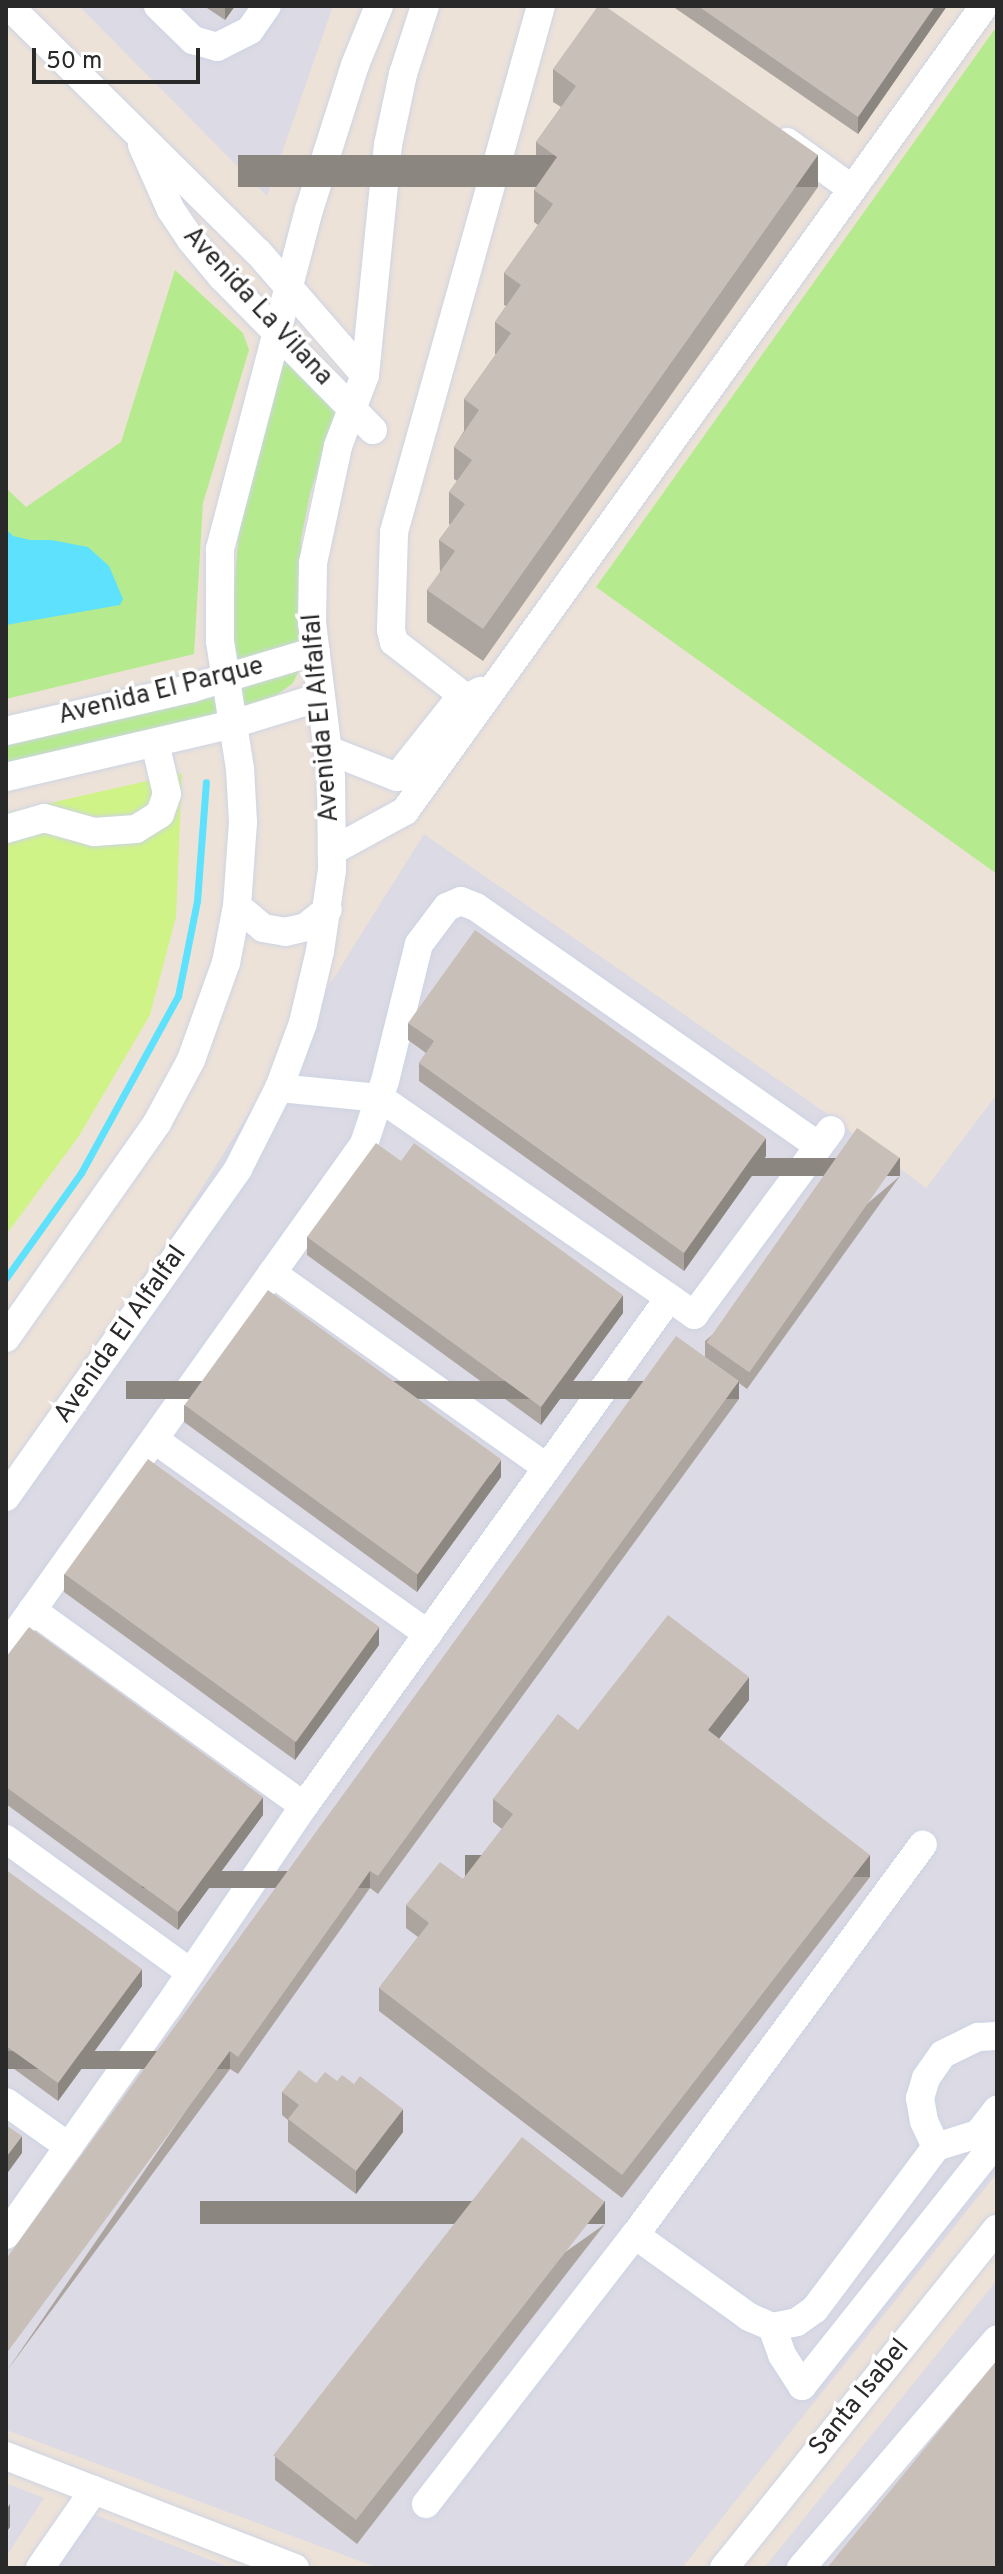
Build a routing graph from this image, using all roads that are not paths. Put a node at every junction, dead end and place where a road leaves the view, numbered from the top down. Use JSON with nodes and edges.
{"nodes":[{"id":1,"x":9,"y":6,"type":"edge"},
{"id":2,"x":158,"y":6,"type":"edge"},
{"id":3,"x":267,"y":6,"type":"edge"},
{"id":4,"x":379,"y":6,"type":"edge"},
{"id":5,"x":425,"y":6,"type":"edge"},
{"id":6,"x":541,"y":6,"type":"edge"},
{"id":7,"x":984,"y":6,"type":"edge"},
{"id":8,"x":764,"y":125,"type":"edge"},
{"id":9,"x":135,"y":130,"type":"junction"},
{"id":10,"x":851,"y":188,"type":"junction"},
{"id":11,"x":288,"y":286,"type":"junction"},
{"id":12,"x":275,"y":331,"type":"junction"},
{"id":13,"x":365,"y":375,"type":"junction"},
{"id":14,"x":351,"y":406,"type":"junction"},
{"id":15,"x":373,"y":430,"type":"dead end"},
{"id":16,"x":316,"y":651,"type":"junction"},
{"id":17,"x":224,"y":679,"type":"junction"},
{"id":18,"x":320,"y":697,"type":"junction"},
{"id":19,"x":472,"y":703,"type":"junction"},
{"id":20,"x":233,"y":724,"type":"junction"},
{"id":21,"x":6,"y":731,"type":"edge"},
{"id":22,"x":155,"y":743,"type":"junction"},
{"id":23,"x":328,"y":750,"type":"junction"},
{"id":24,"x":6,"y":777,"type":"edge"},
{"id":25,"x":6,"y":829,"type":"edge"},
{"id":26,"x":332,"y":851,"type":"junction"},
{"id":27,"x":237,"y":906,"type":"junction"},
{"id":28,"x":328,"y":909,"type":"junction"},
{"id":29,"x":279,"y":1088,"type":"junction"},
{"id":30,"x":380,"y":1098,"type":"junction"},
{"id":31,"x":272,"y":1273,"type":"junction"},
{"id":32,"x":669,"y":1298,"type":"junction"},
{"id":33,"x":6,"y":1338,"type":"edge"},
{"id":34,"x":155,"y":1440,"type":"junction"},
{"id":35,"x":547,"y":1468,"type":"junction"},
{"id":36,"x":6,"y":1497,"type":"edge"},
{"id":37,"x":32,"y":1610,"type":"junction"},
{"id":38,"x":428,"y":1634,"type":"junction"},
{"id":39,"x":6,"y":1647,"type":"edge"},
{"id":40,"x":304,"y":1806,"type":"junction"},
{"id":41,"x":6,"y":1839,"type":"edge"},
{"id":42,"x":923,"y":1845,"type":"dead end"},
{"id":43,"x":191,"y":1973,"type":"junction"},
{"id":44,"x":997,"y":2036,"type":"edge"},
{"id":45,"x":6,"y":2102,"type":"edge"},
{"id":46,"x":997,"y":2110,"type":"edge"},
{"id":47,"x":989,"y":2144,"type":"edge"},
{"id":48,"x":69,"y":2147,"type":"junction"},
{"id":49,"x":936,"y":2147,"type":"junction"},
{"id":50,"x":997,"y":2229,"type":"edge"},
{"id":51,"x":6,"y":2235,"type":"edge"},
{"id":52,"x":635,"y":2235,"type":"junction"},
{"id":53,"x":772,"y":2327,"type":"junction"},
{"id":54,"x":997,"y":2339,"type":"edge"},
{"id":55,"x":6,"y":2456,"type":"edge"},
{"id":56,"x":94,"y":2490,"type":"junction"},
{"id":57,"x":426,"y":2504,"type":"dead end"},
{"id":58,"x":40,"y":2568,"type":"edge"},
{"id":59,"x":295,"y":2568,"type":"edge"},
{"id":60,"x":724,"y":2568,"type":"edge"},
{"id":61,"x":801,"y":2568,"type":"edge"}],
"edges":[{"from":1,"to":9,"type":"street","name":"Avenida La Vilana"},
{"from":2,"to":3,"type":"street"},
{"from":4,"to":11,"type":"street"},
{"from":5,"to":13,"type":"street","name":"Avenida El Alfalfal"},
{"from":6,"to":19,"type":"street"},
{"from":7,"to":10,"type":"street"},
{"from":8,"to":10,"type":"street"},
{"from":9,"to":11,"type":"street","name":"Avenida La Vilana"},
{"from":9,"to":12,"type":"street","name":"Avenida La Vilana"},
{"from":10,"to":19,"type":"street"},
{"from":11,"to":12,"type":"street"},
{"from":11,"to":13,"type":"street","name":"Avenida La Vilana"},
{"from":12,"to":14,"type":"street","name":"Avenida La Vilana"},
{"from":12,"to":17,"type":"street"},
{"from":13,"to":14,"type":"street","name":"Avenida El Alfalfal"},
{"from":14,"to":15,"type":"street","name":"Avenida La Vilana"},
{"from":14,"to":16,"type":"street","name":"Avenida El Alfalfal"},
{"from":16,"to":17,"type":"street","name":"Avenida El Parque"},
{"from":16,"to":18,"type":"street","name":"Avenida El Alfalfal"},
{"from":17,"to":20,"type":"street"},
{"from":17,"to":21,"type":"street","name":"Avenida El Parque"},
{"from":18,"to":20,"type":"street","name":"Avenida El Parque"},
{"from":18,"to":23,"type":"street","name":"Avenida El Alfalfal"},
{"from":19,"to":23,"type":"street"},
{"from":19,"to":26,"type":"street"},
{"from":20,"to":22,"type":"street","name":"Avenida El Parque"},
{"from":20,"to":27,"type":"street"},
{"from":22,"to":24,"type":"street","name":"Avenida El Parque"},
{"from":22,"to":25,"type":"street"},
{"from":23,"to":26,"type":"street","name":"Avenida El Alfalfal"},
{"from":26,"to":28,"type":"street","name":"Avenida El Alfalfal"},
{"from":27,"to":28,"type":"street"},
{"from":27,"to":33,"type":"street"},
{"from":28,"to":29,"type":"street","name":"Avenida El Alfalfal"},
{"from":29,"to":30,"type":"street"},
{"from":29,"to":36,"type":"street","name":"Avenida El Alfalfal"},
{"from":30,"to":31,"type":"street"},
{"from":30,"to":32,"type":"street"},
{"from":30,"to":32,"type":"street"},
{"from":31,"to":34,"type":"street"},
{"from":31,"to":35,"type":"street"},
{"from":32,"to":35,"type":"street"},
{"from":34,"to":37,"type":"street"},
{"from":34,"to":38,"type":"street"},
{"from":35,"to":38,"type":"street"},
{"from":37,"to":39,"type":"street"},
{"from":37,"to":40,"type":"street"},
{"from":38,"to":40,"type":"street"},
{"from":40,"to":43,"type":"street"},
{"from":41,"to":43,"type":"street"},
{"from":42,"to":52,"type":"street"},
{"from":43,"to":48,"type":"street"},
{"from":44,"to":49,"type":"street"},
{"from":45,"to":48,"type":"street"},
{"from":46,"to":47,"type":"street"},
{"from":47,"to":49,"type":"street"},
{"from":47,"to":53,"type":"street"},
{"from":48,"to":51,"type":"street"},
{"from":49,"to":53,"type":"street"},
{"from":50,"to":60,"type":"street","name":"Santa Isabel"},
{"from":52,"to":53,"type":"street"},
{"from":52,"to":57,"type":"street"},
{"from":54,"to":61,"type":"street"},
{"from":55,"to":56,"type":"street"},
{"from":56,"to":58,"type":"street"},
{"from":56,"to":59,"type":"street"}]}
